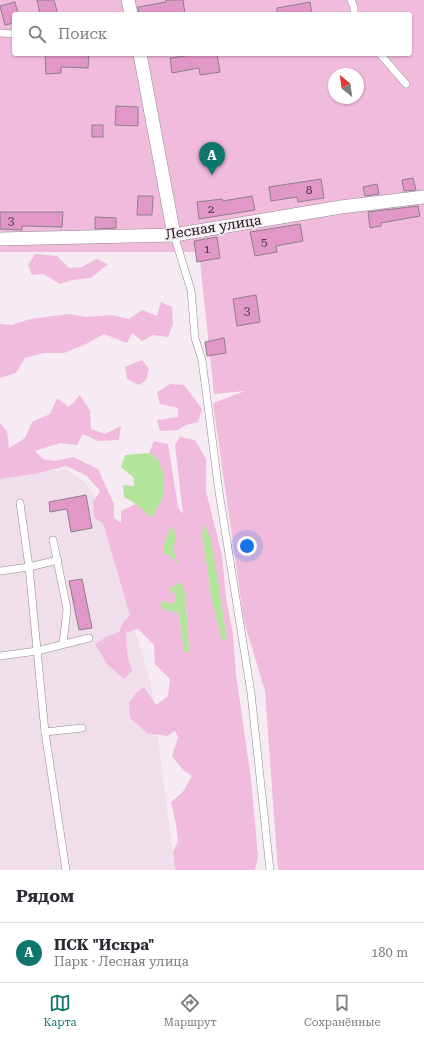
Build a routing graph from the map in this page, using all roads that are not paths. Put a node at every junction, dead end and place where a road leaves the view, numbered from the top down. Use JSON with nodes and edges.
{"nodes":[{"id":1,"x":128,"y":0,"type":"edge"},
{"id":2,"x":351,"y":0,"type":"edge"},
{"id":3,"x":131,"y":12,"type":"edge"},
{"id":4,"x":354,"y":12,"type":"edge"},
{"id":5,"x":0,"y":33,"type":"edge"},
{"id":6,"x":12,"y":34,"type":"edge"},
{"id":7,"x":140,"y":56,"type":"edge"},
{"id":8,"x":382,"y":56,"type":"edge"},
{"id":9,"x":406,"y":84,"type":"dead end"},
{"id":10,"x":424,"y":197,"type":"edge"},
{"id":11,"x":174,"y":235,"type":"junction"},
{"id":12,"x":0,"y":239,"type":"edge"},
{"id":13,"x":20,"y":503,"type":"dead end"},
{"id":14,"x":53,"y":540,"type":"dead end"},
{"id":15,"x":58,"y":560,"type":"junction"},
{"id":16,"x":29,"y":566,"type":"junction"},
{"id":17,"x":0,"y":570,"type":"edge"},
{"id":18,"x":89,"y":638,"type":"dead end"},
{"id":19,"x":63,"y":644,"type":"junction"},
{"id":20,"x":37,"y":651,"type":"junction"},
{"id":21,"x":0,"y":656,"type":"edge"},
{"id":22,"x":82,"y":728,"type":"dead end"},
{"id":23,"x":45,"y":732,"type":"junction"},
{"id":24,"x":66,"y":870,"type":"edge"},
{"id":25,"x":270,"y":870,"type":"edge"}],
"edges":[{"from":1,"to":3,"type":"street"},
{"from":2,"to":4,"type":"lane"},
{"from":5,"to":6,"type":"lane"},
{"from":7,"to":11,"type":"street"},
{"from":8,"to":9,"type":"lane"},
{"from":10,"to":11,"type":"street","name":"Лесная улица"},
{"from":11,"to":12,"type":"street","name":"Лесная улица"},
{"from":11,"to":25,"type":"lane"},
{"from":13,"to":16,"type":"lane"},
{"from":14,"to":15,"type":"lane"},
{"from":15,"to":16,"type":"lane"},
{"from":15,"to":19,"type":"lane"},
{"from":16,"to":17,"type":"lane"},
{"from":16,"to":20,"type":"lane"},
{"from":18,"to":19,"type":"lane"},
{"from":19,"to":20,"type":"lane"},
{"from":20,"to":21,"type":"lane"},
{"from":20,"to":23,"type":"lane"},
{"from":22,"to":23,"type":"lane"},
{"from":23,"to":24,"type":"lane"}]}
